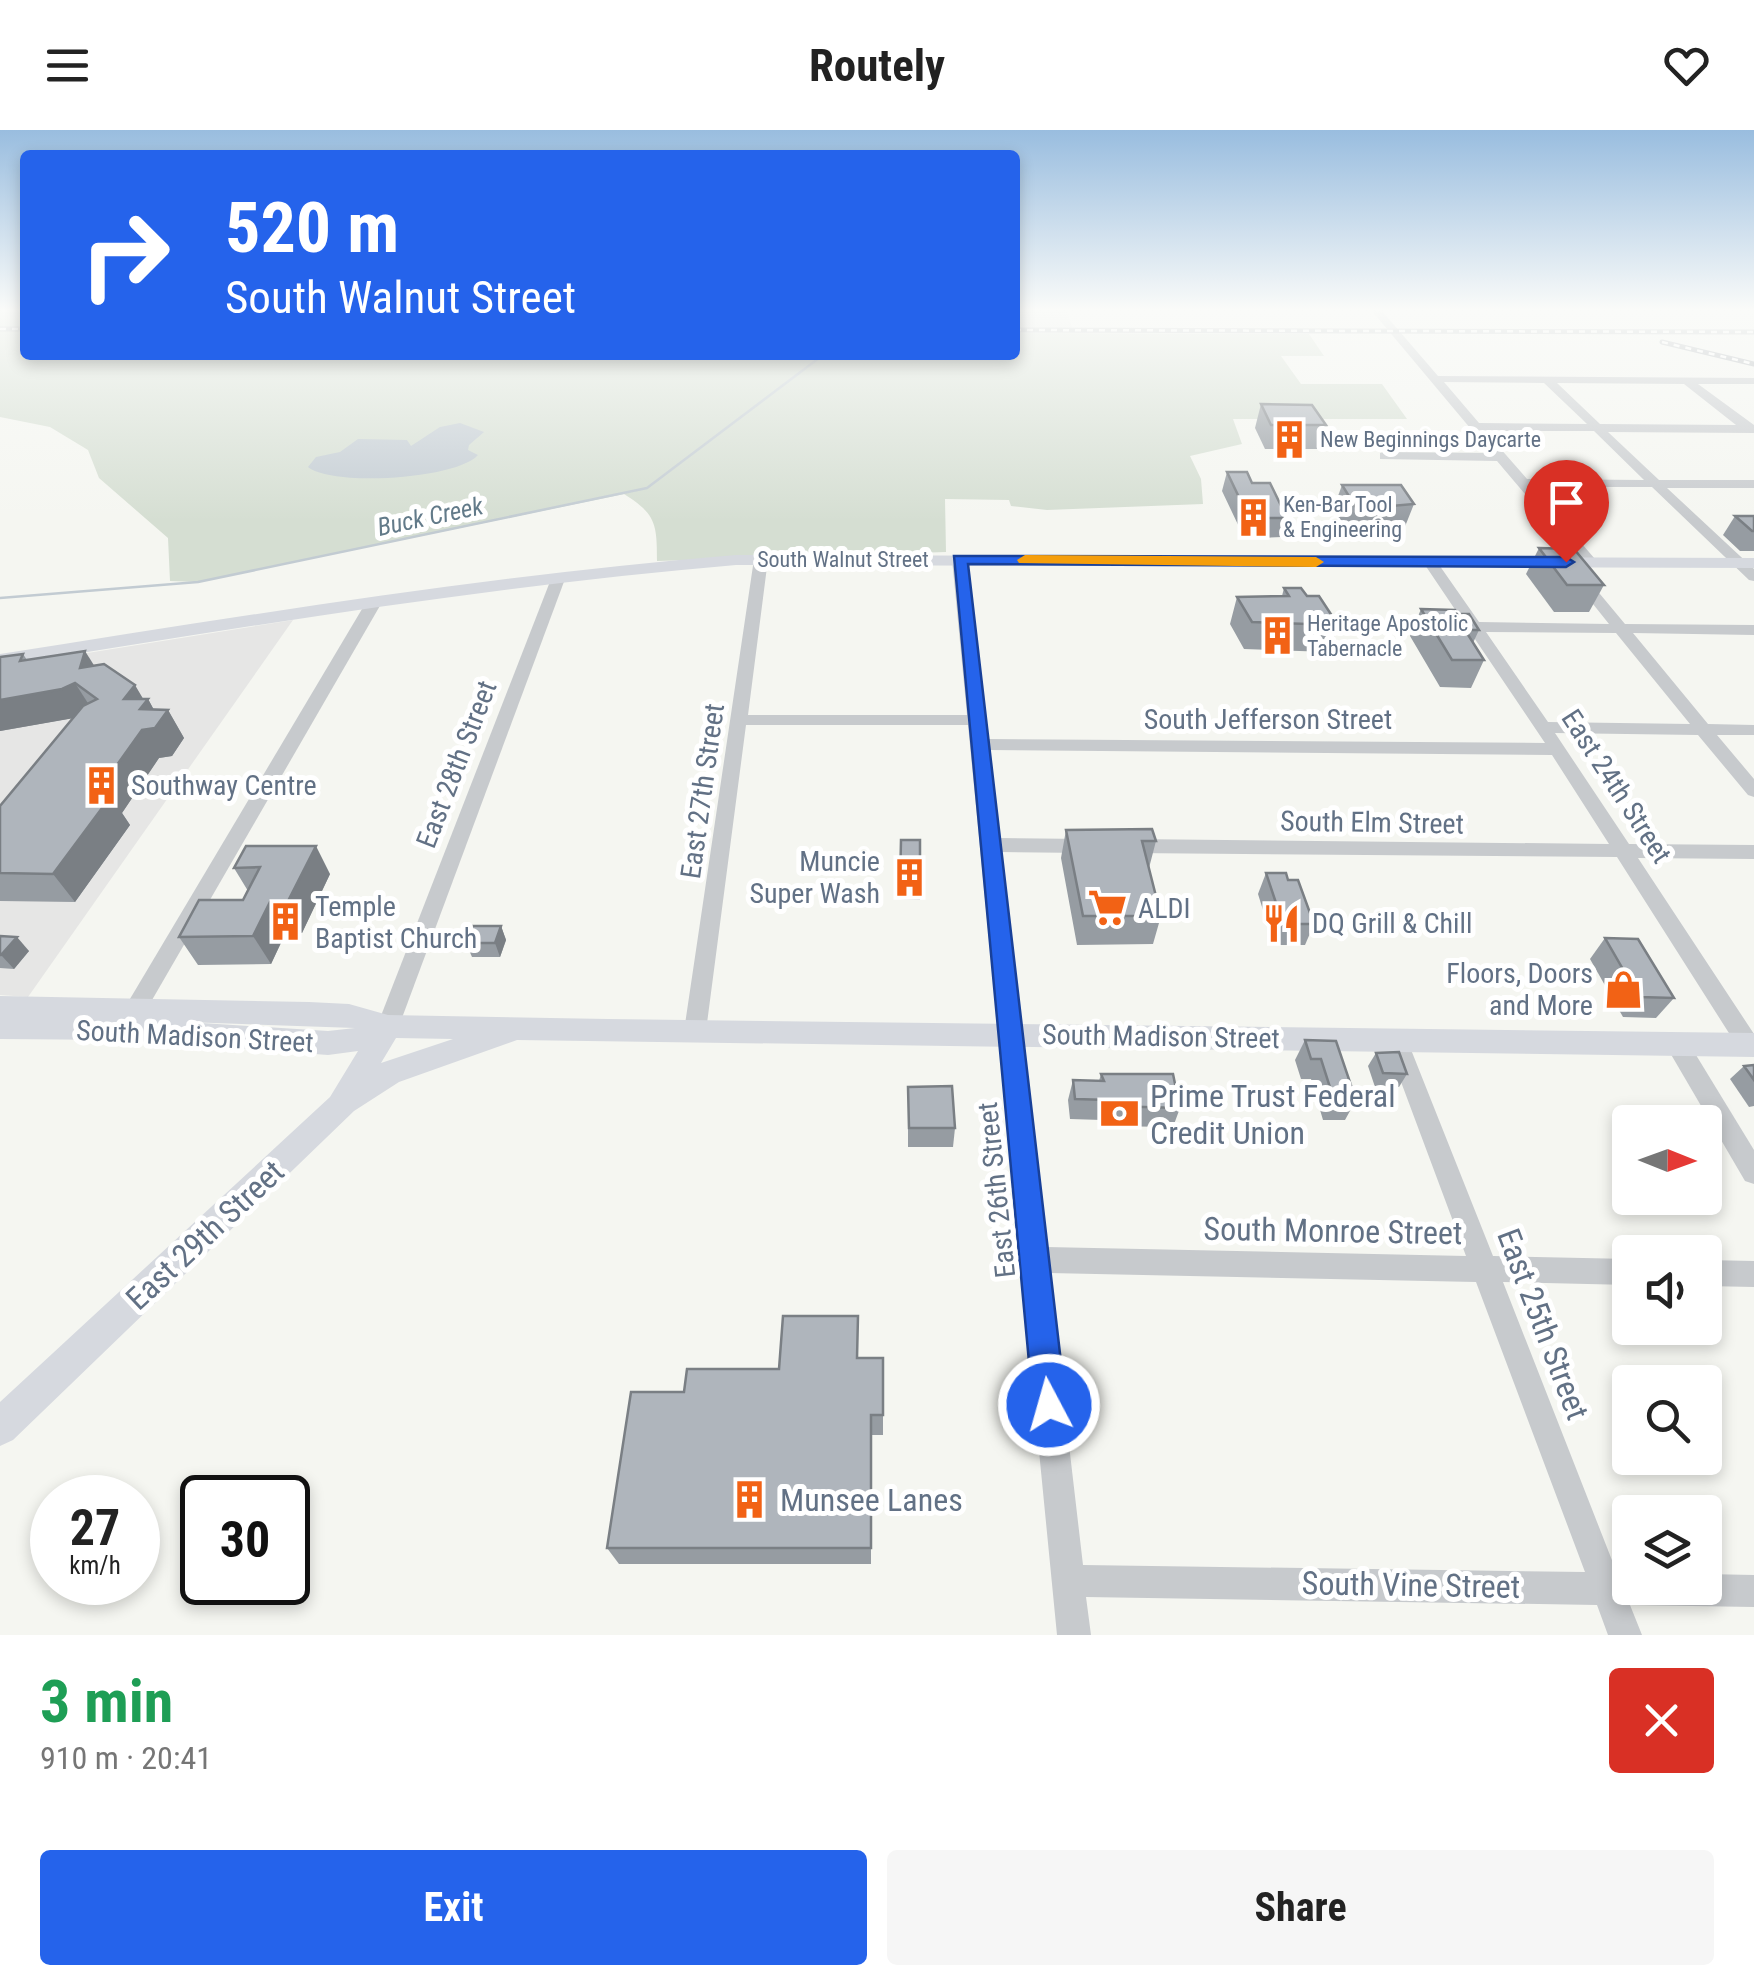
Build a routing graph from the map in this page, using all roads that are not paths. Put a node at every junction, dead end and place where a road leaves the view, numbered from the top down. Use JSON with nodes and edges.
{"nodes":[{"id":1,"x":1436,"y":381,"type":"edge"},
{"id":2,"x":1548,"y":381,"type":"edge"},
{"id":3,"x":1689,"y":381,"type":"edge"},
{"id":4,"x":1476,"y":428,"type":"junction"},
{"id":5,"x":1597,"y":428,"type":"junction"},
{"id":6,"x":1752,"y":431,"type":"edge"},
{"id":7,"x":1384,"y":456,"type":"dead end"},
{"id":8,"x":1502,"y":457,"type":"junction"},
{"id":9,"x":1524,"y":483,"type":"junction"},
{"id":10,"x":1658,"y":484,"type":"junction"},
{"id":11,"x":1754,"y":484,"type":"edge"},
{"id":12,"x":761,"y":559,"type":"junction"},
{"id":13,"x":959,"y":559,"type":"junction"},
{"id":14,"x":1430,"y":562,"type":"junction"},
{"id":15,"x":1566,"y":562,"type":"junction"},
{"id":16,"x":1590,"y":562,"type":"junction"},
{"id":17,"x":1747,"y":562,"type":"edge"},
{"id":18,"x":1754,"y":577,"type":"edge"},
{"id":19,"x":558,"y":579,"type":"junction"},
{"id":20,"x":374,"y":604,"type":"junction"},
{"id":21,"x":1473,"y":627,"type":"junction"},
{"id":22,"x":1618,"y":628,"type":"junction"},
{"id":23,"x":1754,"y":630,"type":"edge"},
{"id":24,"x":0,"y":660,"type":"edge"},
{"id":25,"x":739,"y":720,"type":"junction"},
{"id":26,"x":976,"y":720,"type":"junction"},
{"id":27,"x":1543,"y":727,"type":"junction"},
{"id":28,"x":1703,"y":730,"type":"junction"},
{"id":29,"x":1754,"y":730,"type":"edge"},
{"id":30,"x":979,"y":744,"type":"junction"},
{"id":31,"x":1557,"y":749,"type":"junction"},
{"id":32,"x":1754,"y":791,"type":"edge"},
{"id":33,"x":990,"y":844,"type":"junction"},
{"id":34,"x":1625,"y":852,"type":"junction"},
{"id":35,"x":1754,"y":852,"type":"edge"},
{"id":36,"x":0,"y":1007,"type":"edge"},
{"id":37,"x":129,"y":1020,"type":"junction"},
{"id":38,"x":388,"y":1026,"type":"junction"},
{"id":39,"x":0,"y":1028,"type":"edge"},
{"id":40,"x":515,"y":1028,"type":"junction"},
{"id":41,"x":695,"y":1031,"type":"junction"},
{"id":42,"x":1008,"y":1035,"type":"junction"},
{"id":43,"x":1396,"y":1039,"type":"junction"},
{"id":44,"x":1677,"y":1044,"type":"junction"},
{"id":45,"x":1752,"y":1046,"type":"edge"},
{"id":46,"x":341,"y":1106,"type":"junction"},
{"id":47,"x":1754,"y":1173,"type":"edge"},
{"id":48,"x":1034,"y":1260,"type":"junction"},
{"id":49,"x":1484,"y":1269,"type":"junction"},
{"id":50,"x":1612,"y":1272,"type":"edge"},
{"id":51,"x":1722,"y":1273,"type":"edge"},
{"id":52,"x":1754,"y":1274,"type":"edge"},
{"id":53,"x":0,"y":1428,"type":"edge"},
{"id":54,"x":1068,"y":1580,"type":"junction"},
{"id":55,"x":1606,"y":1587,"type":"junction"},
{"id":56,"x":1754,"y":1591,"type":"edge"},
{"id":57,"x":1074,"y":1635,"type":"edge"},
{"id":58,"x":1625,"y":1635,"type":"edge"}],
"edges":[{"from":1,"to":4,"type":"street"},
{"from":2,"to":5,"type":"street"},
{"from":3,"to":6,"type":"street"},
{"from":4,"to":5,"type":"street"},
{"from":4,"to":8,"type":"street"},
{"from":5,"to":6,"type":"street"},
{"from":5,"to":10,"type":"street"},
{"from":7,"to":8,"type":"street"},
{"from":8,"to":9,"type":"street"},
{"from":9,"to":10,"type":"street"},
{"from":9,"to":16,"type":"street"},
{"from":10,"to":11,"type":"street"},
{"from":10,"to":17,"type":"street"},
{"from":12,"to":13,"type":"main road","name":"South Walnut Street"},
{"from":12,"to":19,"type":"main road","name":"South Walnut Street"},
{"from":12,"to":25,"type":"street","name":"East 27th Street"},
{"from":13,"to":14,"type":"main road","name":"South Walnut Street"},
{"from":13,"to":26,"type":"street","name":"East 26th Street"},
{"from":14,"to":15,"type":"main road","name":"South Walnut Street"},
{"from":14,"to":21,"type":"street","name":"East 24th Street"},
{"from":15,"to":16,"type":"main road","name":"South Walnut Street"},
{"from":15,"to":22,"type":"street"},
{"from":16,"to":17,"type":"main road","name":"South Walnut Street"},
{"from":17,"to":18,"type":"street"},
{"from":19,"to":20,"type":"main road","name":"South Walnut Street"},
{"from":19,"to":38,"type":"street","name":"East 28th Street"},
{"from":20,"to":24,"type":"main road","name":"South Walnut Street"},
{"from":20,"to":37,"type":"street"},
{"from":21,"to":22,"type":"street"},
{"from":21,"to":27,"type":"street","name":"East 24th Street"},
{"from":22,"to":23,"type":"street"},
{"from":22,"to":28,"type":"street"},
{"from":25,"to":26,"type":"street"},
{"from":25,"to":41,"type":"street","name":"East 27th Street"},
{"from":26,"to":30,"type":"street","name":"East 26th Street"},
{"from":27,"to":28,"type":"street"},
{"from":27,"to":31,"type":"street","name":"East 24th Street"},
{"from":28,"to":29,"type":"street"},
{"from":28,"to":32,"type":"street"},
{"from":30,"to":31,"type":"street","name":"South Jefferson Street"},
{"from":30,"to":33,"type":"street","name":"East 26th Street"},
{"from":31,"to":34,"type":"street","name":"East 24th Street"},
{"from":33,"to":34,"type":"street","name":"South Elm Street"},
{"from":33,"to":42,"type":"street","name":"East 26th Street"},
{"from":34,"to":35,"type":"street","name":"South Elm Street"},
{"from":34,"to":45,"type":"street","name":"East 24th Street"},
{"from":36,"to":37,"type":"main road","name":"South Madison Street"},
{"from":37,"to":38,"type":"main road","name":"South Madison Street"},
{"from":37,"to":39,"type":"main road","name":"South Madison Street"},
{"from":38,"to":40,"type":"main road","name":"South Madison Street"},
{"from":38,"to":46,"type":"main road","name":"East 29th Street"},
{"from":40,"to":41,"type":"main road","name":"South Madison Street"},
{"from":40,"to":46,"type":"main road"},
{"from":41,"to":42,"type":"main road","name":"South Madison Street"},
{"from":42,"to":43,"type":"main road","name":"South Madison Street"},
{"from":42,"to":48,"type":"street","name":"East 26th Street"},
{"from":43,"to":44,"type":"main road","name":"South Madison Street"},
{"from":43,"to":49,"type":"street","name":"East 25th Street"},
{"from":44,"to":45,"type":"main road","name":"South Madison Street"},
{"from":44,"to":47,"type":"street"},
{"from":46,"to":53,"type":"main road","name":"East 29th Street"},
{"from":48,"to":49,"type":"street","name":"South Monroe Street"},
{"from":48,"to":54,"type":"street","name":"East 26th Street"},
{"from":49,"to":50,"type":"street","name":"South Monroe Street"},
{"from":49,"to":55,"type":"street","name":"East 25th Street"},
{"from":51,"to":52,"type":"street"},
{"from":54,"to":55,"type":"street","name":"South Vine Street"},
{"from":54,"to":57,"type":"street","name":"East 26th Street"},
{"from":55,"to":56,"type":"street","name":"South Vine Street"},
{"from":55,"to":58,"type":"street","name":"East 25th Street"}]}
